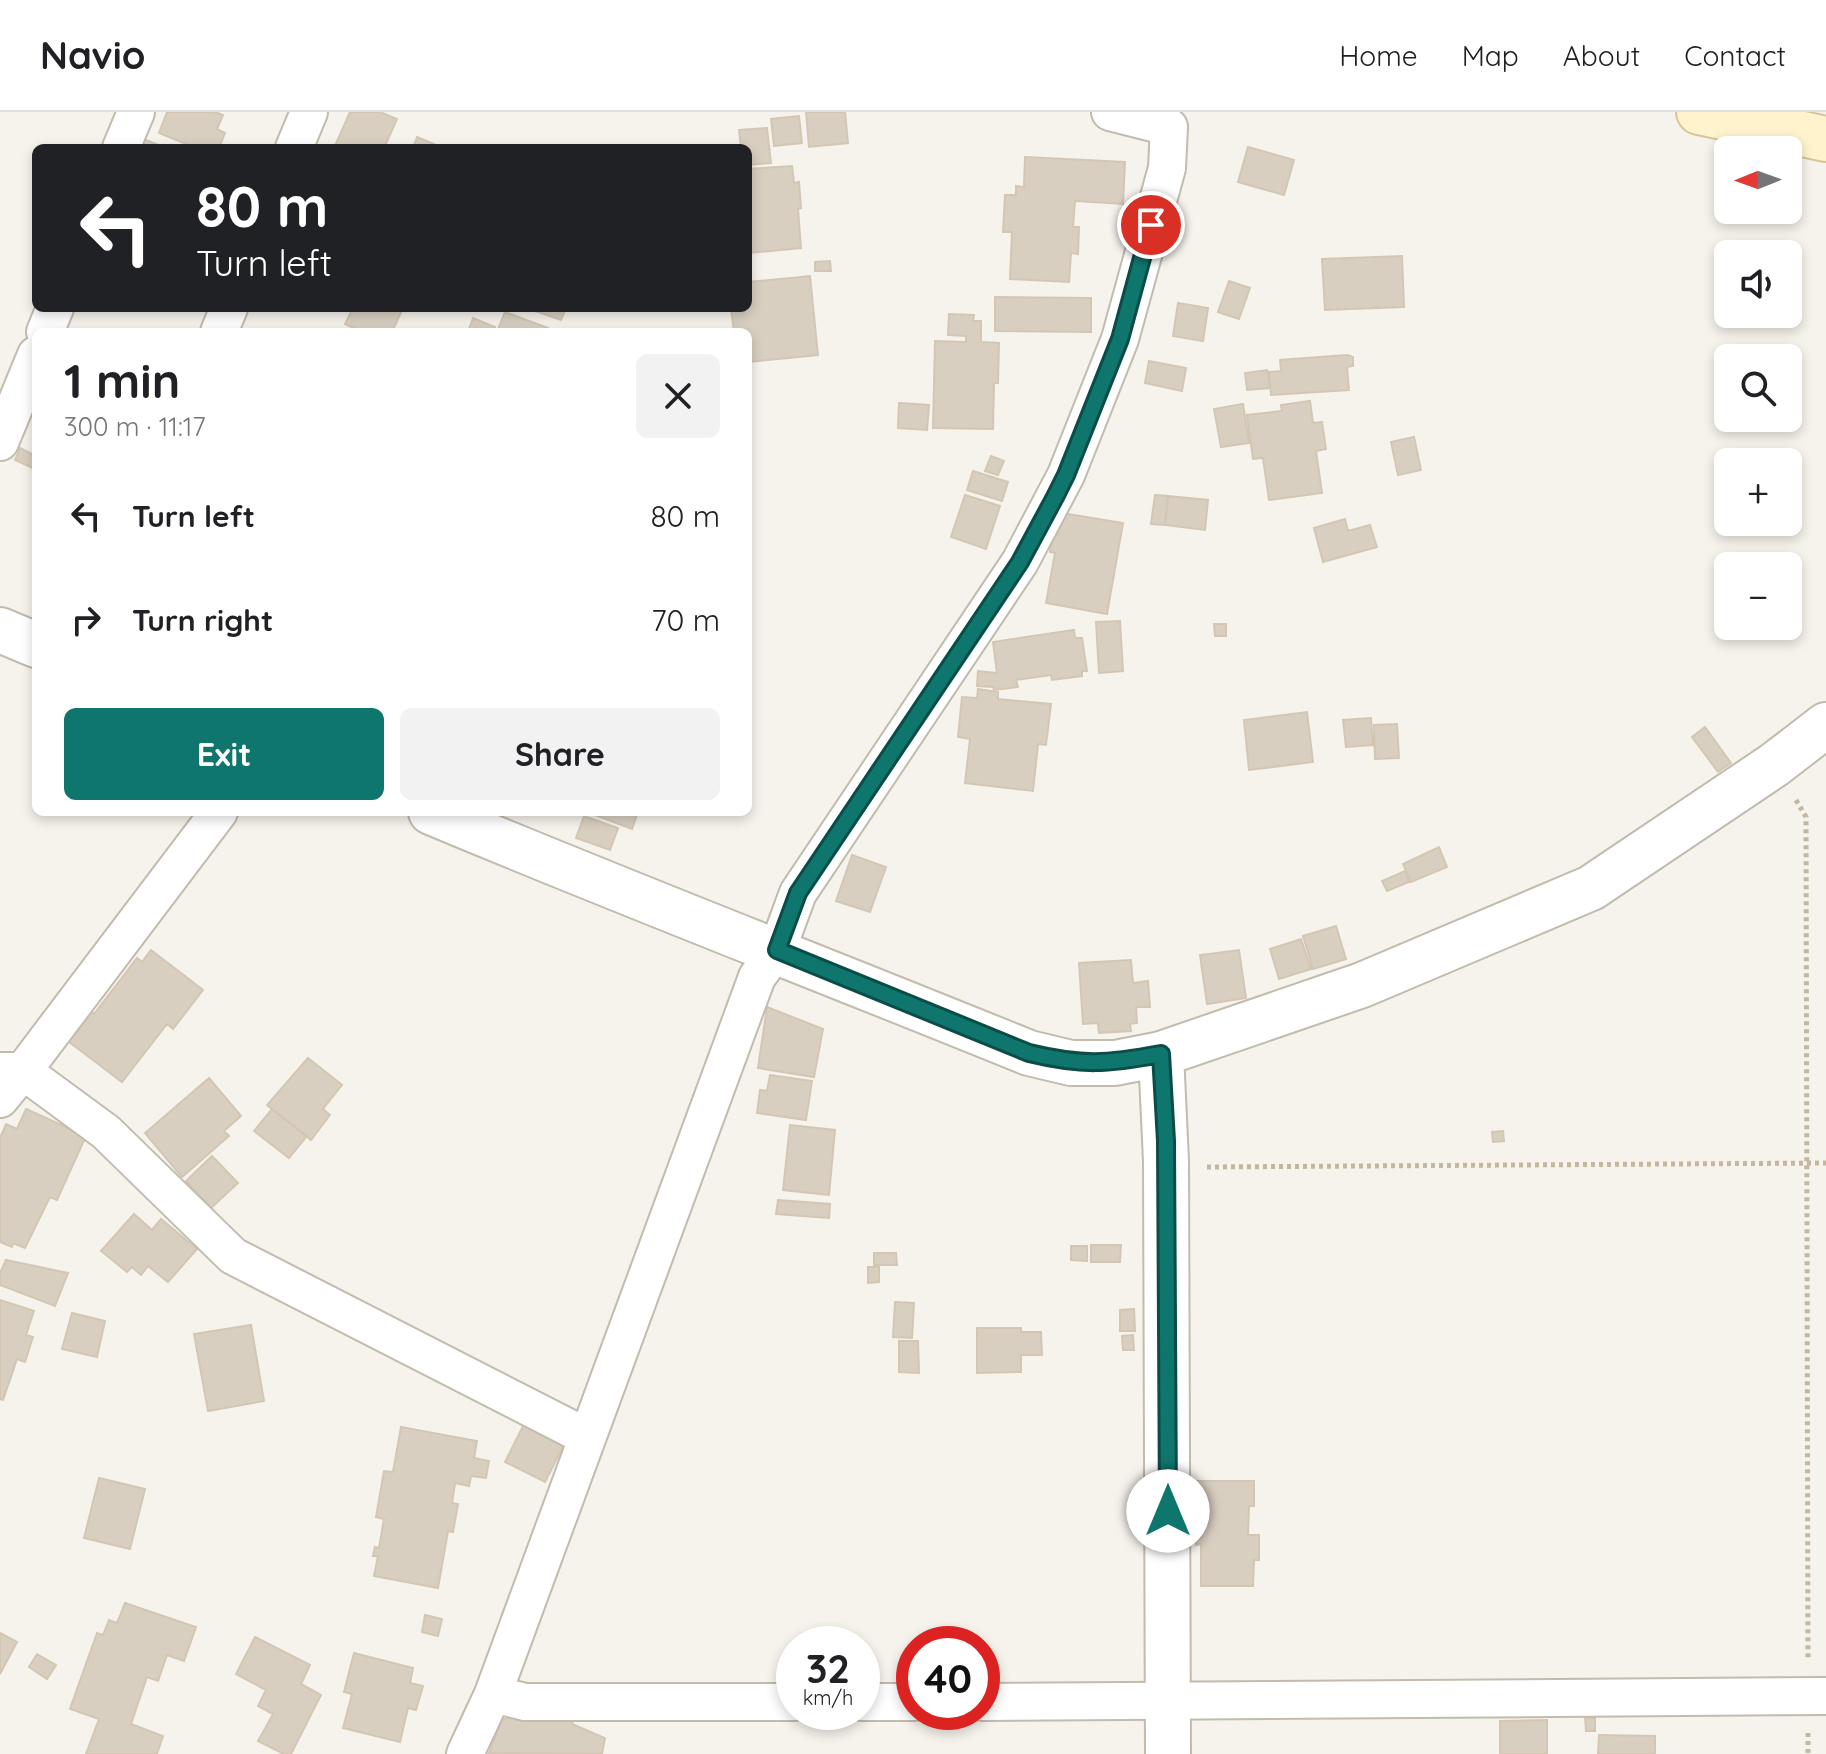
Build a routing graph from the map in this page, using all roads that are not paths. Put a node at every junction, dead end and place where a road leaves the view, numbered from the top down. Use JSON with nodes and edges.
{"nodes":[{"id":1,"x":136,"y":112,"type":"edge"},
{"id":2,"x":309,"y":112,"type":"edge"},
{"id":3,"x":1110,"y":112,"type":"edge"},
{"id":4,"x":1699,"y":112,"type":"edge"},
{"id":5,"x":1826,"y":139,"type":"edge"},
{"id":6,"x":123,"y":144,"type":"edge"},
{"id":7,"x":296,"y":144,"type":"edge"},
{"id":8,"x":32,"y":365,"type":"edge"},
{"id":9,"x":0,"y":442,"type":"edge"},
{"id":10,"x":0,"y":630,"type":"edge"},
{"id":11,"x":32,"y":643,"type":"edge"},
{"id":12,"x":1826,"y":725,"type":"edge"},
{"id":13,"x":216,"y":816,"type":"edge"},
{"id":14,"x":440,"y":816,"type":"edge"},
{"id":15,"x":777,"y":950,"type":"junction"},
{"id":16,"x":1161,"y":1054,"type":"junction"},
{"id":17,"x":11,"y":1071,"type":"edge"},
{"id":18,"x":0,"y":1099,"type":"edge"},
{"id":19,"x":587,"y":1437,"type":"junction"},
{"id":20,"x":493,"y":1694,"type":"junction"},
{"id":21,"x":1817,"y":1696,"type":"edge"},
{"id":22,"x":776,"y":1702,"type":"edge"},
{"id":23,"x":1000,"y":1702,"type":"edge"},
{"id":24,"x":1168,"y":1702,"type":"junction"},
{"id":25,"x":465,"y":1754,"type":"edge"},
{"id":26,"x":1168,"y":1754,"type":"edge"}],
"edges":[{"from":1,"to":6,"type":"street"},
{"from":2,"to":7,"type":"street"},
{"from":3,"to":15,"type":"street"},
{"from":4,"to":5,"type":"main road"},
{"from":8,"to":9,"type":"street"},
{"from":10,"to":11,"type":"street"},
{"from":12,"to":16,"type":"street"},
{"from":13,"to":17,"type":"street"},
{"from":14,"to":15,"type":"street"},
{"from":15,"to":16,"type":"street"},
{"from":15,"to":19,"type":"street"},
{"from":16,"to":24,"type":"street"},
{"from":17,"to":18,"type":"street"},
{"from":17,"to":19,"type":"street"},
{"from":19,"to":20,"type":"street"},
{"from":20,"to":22,"type":"street"},
{"from":20,"to":25,"type":"street"},
{"from":21,"to":24,"type":"street"},
{"from":23,"to":24,"type":"street"},
{"from":24,"to":26,"type":"street"}]}
